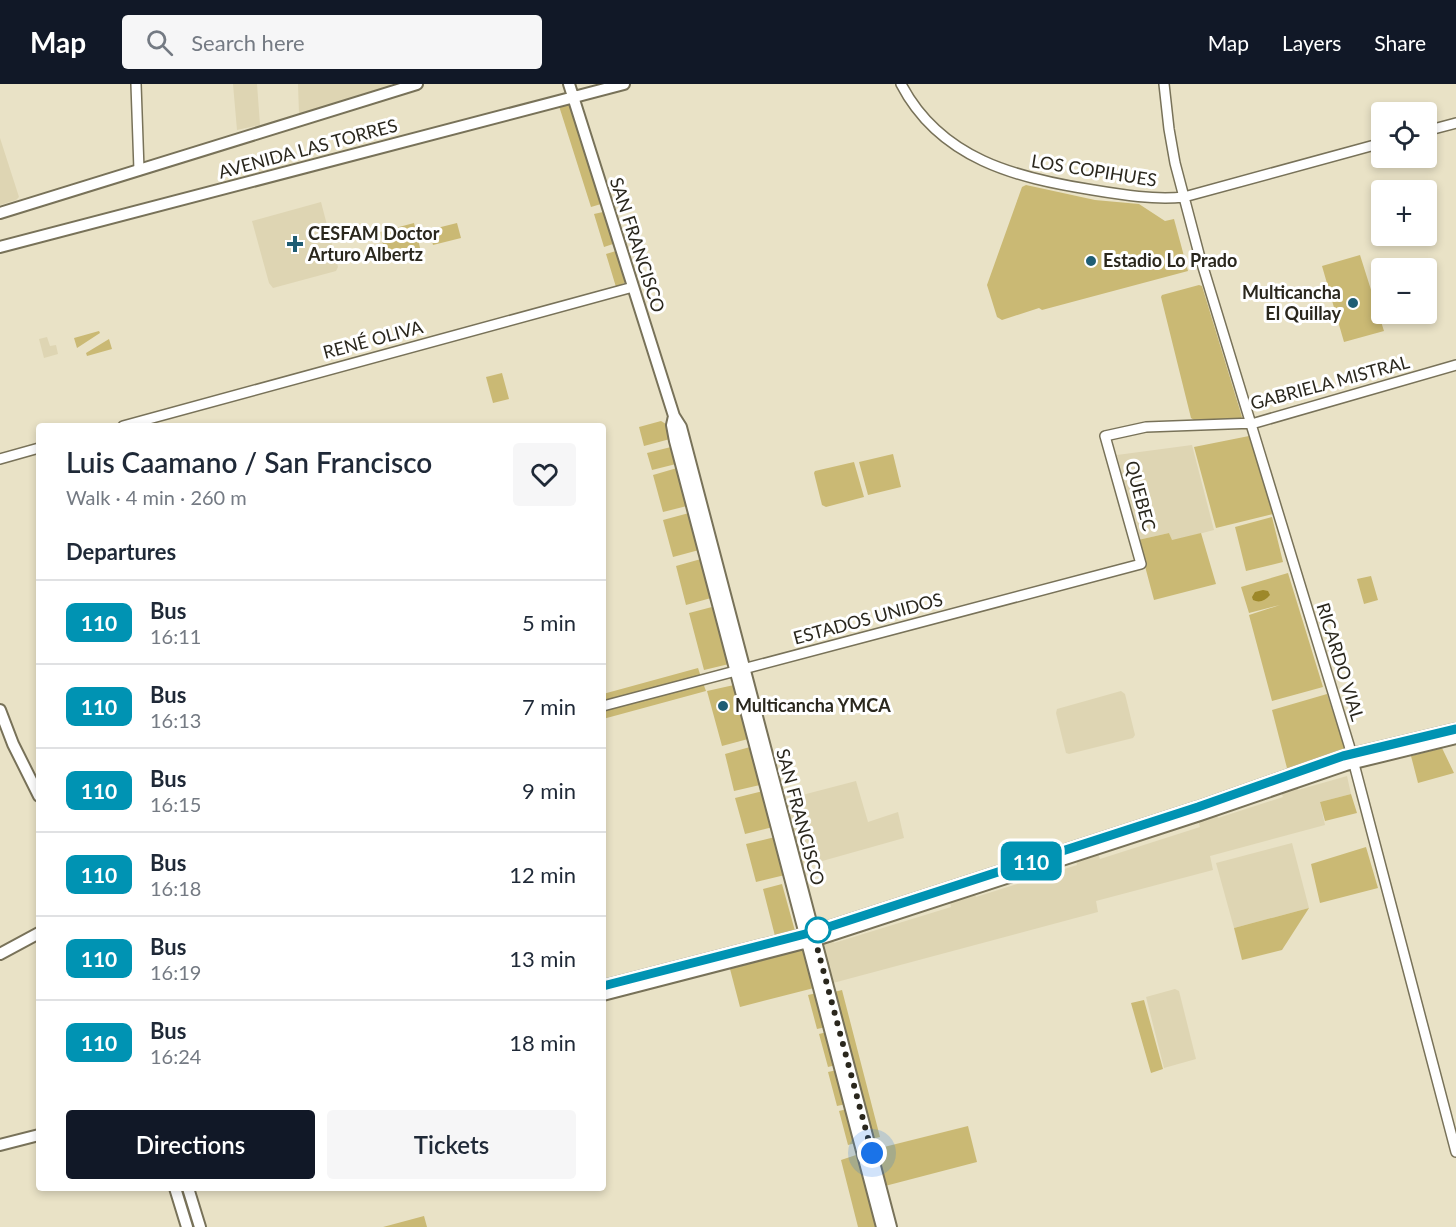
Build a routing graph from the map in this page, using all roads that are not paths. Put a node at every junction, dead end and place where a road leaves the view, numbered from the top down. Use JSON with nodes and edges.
{"nodes":[{"id":1,"x":136,"y":84,"type":"edge"},
{"id":2,"x":417,"y":84,"type":"edge"},
{"id":3,"x":570,"y":84,"type":"edge"},
{"id":4,"x":624,"y":84,"type":"edge"},
{"id":5,"x":901,"y":84,"type":"edge"},
{"id":6,"x":1164,"y":84,"type":"edge"},
{"id":7,"x":573,"y":97,"type":"junction"},
{"id":8,"x":1456,"y":123,"type":"edge"},
{"id":9,"x":1437,"y":128,"type":"edge"},
{"id":10,"x":1371,"y":146,"type":"edge"},
{"id":11,"x":139,"y":170,"type":"junction"},
{"id":12,"x":1184,"y":197,"type":"junction"},
{"id":13,"x":0,"y":213,"type":"edge"},
{"id":14,"x":0,"y":247,"type":"edge"},
{"id":15,"x":633,"y":286,"type":"junction"},
{"id":16,"x":1456,"y":366,"type":"edge"},
{"id":17,"x":134,"y":423,"type":"edge"},
{"id":18,"x":1250,"y":423,"type":"junction"},
{"id":19,"x":1105,"y":436,"type":"joint"},
{"id":20,"x":36,"y":449,"type":"edge"},
{"id":21,"x":0,"y":459,"type":"edge"},
{"id":22,"x":1141,"y":564,"type":"joint"},
{"id":23,"x":740,"y":670,"type":"junction"},
{"id":24,"x":606,"y":705,"type":"edge"},
{"id":25,"x":0,"y":710,"type":"edge"},
{"id":26,"x":1456,"y":729,"type":"edge"},
{"id":27,"x":1456,"y":738,"type":"edge"},
{"id":28,"x":1353,"y":758,"type":"junction"},
{"id":29,"x":36,"y":790,"type":"edge"},
{"id":30,"x":36,"y":935,"type":"edge"},
{"id":31,"x":810,"y":937,"type":"junction"},
{"id":32,"x":0,"y":954,"type":"edge"},
{"id":33,"x":606,"y":985,"type":"edge"},
{"id":34,"x":606,"y":994,"type":"edge"},
{"id":35,"x":36,"y":1136,"type":"edge"},
{"id":36,"x":0,"y":1145,"type":"edge"},
{"id":37,"x":1456,"y":1152,"type":"edge"},
{"id":38,"x":176,"y":1191,"type":"edge"},
{"id":39,"x":189,"y":1191,"type":"edge"},
{"id":40,"x":187,"y":1227,"type":"edge"},
{"id":41,"x":200,"y":1227,"type":"edge"},
{"id":42,"x":882,"y":1227,"type":"edge"},
{"id":43,"x":891,"y":1227,"type":"edge"}],
"edges":[{"from":1,"to":11,"type":"street"},
{"from":2,"to":11,"type":"main road"},
{"from":3,"to":7,"type":"main road","name":"SAN FRANCISCO"},
{"from":4,"to":7,"type":"main road","name":"AVENIDA LAS TORRES"},
{"from":5,"to":12,"type":"street","name":"LOS COPIHUES"},
{"from":6,"to":12,"type":"street","name":"RICARDO VIAL"},
{"from":7,"to":14,"type":"main road","name":"AVENIDA LAS TORRES"},
{"from":7,"to":15,"type":"main road","name":"SAN FRANCISCO"},
{"from":8,"to":9,"type":"street"},
{"from":10,"to":12,"type":"street","name":"LOS COPIHUES"},
{"from":11,"to":13,"type":"main road"},
{"from":12,"to":18,"type":"street","name":"RICARDO VIAL"},
{"from":15,"to":17,"type":"street","name":"RENÉ OLIVA"},
{"from":15,"to":23,"type":"main road","name":"SAN FRANCISCO"},
{"from":16,"to":18,"type":"street","name":"GABRIELA MISTRAL"},
{"from":18,"to":19,"type":"street","name":"GABRIELA MISTRAL"},
{"from":18,"to":28,"type":"street","name":"RICARDO VIAL"},
{"from":19,"to":22,"type":"street","name":"QUEBEC"},
{"from":20,"to":21,"type":"street"},
{"from":22,"to":23,"type":"street","name":"ESTADOS UNIDOS"},
{"from":23,"to":24,"type":"street","name":"ESTADOS UNIDOS"},
{"from":23,"to":31,"type":"main road","name":"SAN FRANCISCO"},
{"from":25,"to":29,"type":"main road"},
{"from":26,"to":28,"type":"main road"},
{"from":27,"to":28,"type":"main road"},
{"from":28,"to":31,"type":"main road"},
{"from":28,"to":37,"type":"street","name":"RICARDO VIAL"},
{"from":30,"to":32,"type":"main road"},
{"from":31,"to":33,"type":"main road"},
{"from":31,"to":34,"type":"main road"},
{"from":31,"to":42,"type":"main road","name":"SAN FRANCISCO"},
{"from":31,"to":43,"type":"main road","name":"SAN FRANCISCO"},
{"from":35,"to":36,"type":"main road"},
{"from":38,"to":40,"type":"main road"},
{"from":39,"to":41,"type":"main road"}]}
